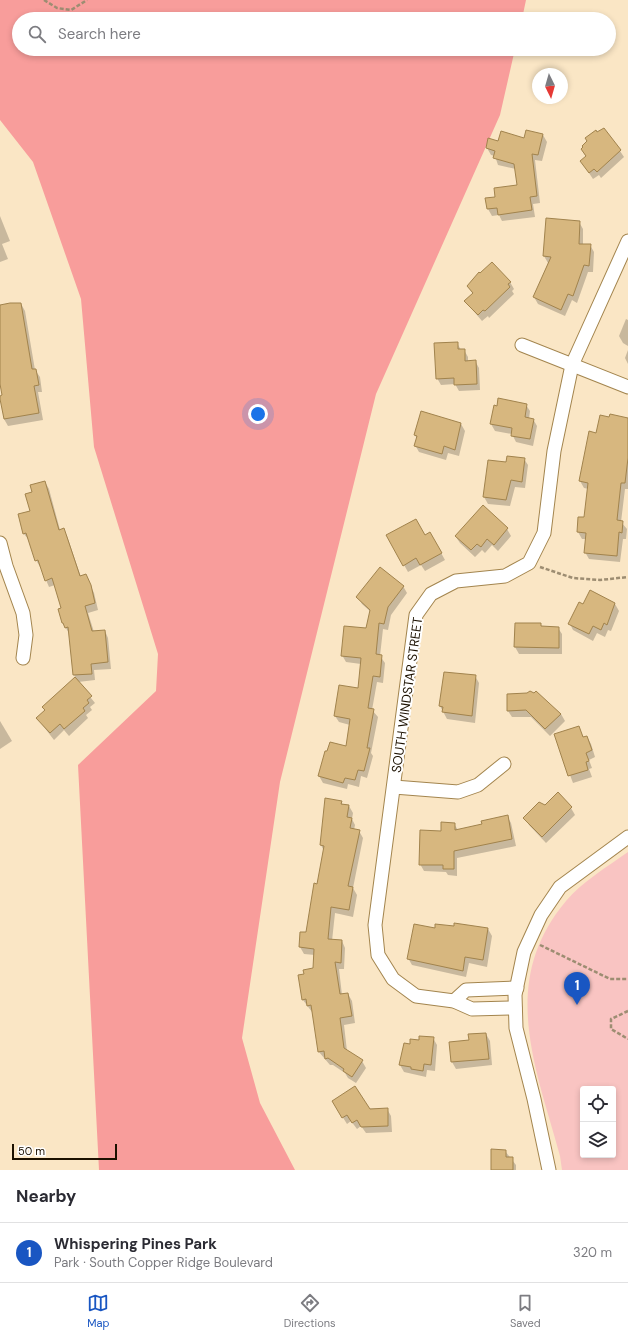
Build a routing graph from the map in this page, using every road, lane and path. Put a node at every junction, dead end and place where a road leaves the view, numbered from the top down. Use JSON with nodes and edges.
{"nodes":[{"id":1,"x":44,"y":0,"type":"edge"},
{"id":2,"x":87,"y":0,"type":"edge"},
{"id":3,"x":628,"y":241,"type":"edge"},
{"id":4,"x":522,"y":345,"type":"dead end"},
{"id":5,"x":572,"y":365,"type":"junction"},
{"id":6,"x":628,"y":387,"type":"edge"},
{"id":7,"x":0,"y":543,"type":"edge"},
{"id":8,"x":529,"y":563,"type":"junction"},
{"id":9,"x":628,"y":577,"type":"edge"},
{"id":10,"x":23,"y":658,"type":"dead end"},
{"id":11,"x":504,"y":764,"type":"dead end"},
{"id":12,"x":394,"y":787,"type":"junction"},
{"id":13,"x":628,"y":836,"type":"edge"},
{"id":14,"x":529,"y":940,"type":"junction"},
{"id":15,"x":628,"y":979,"type":"edge"},
{"id":16,"x":516,"y":988,"type":"junction"},
{"id":17,"x":454,"y":1001,"type":"junction"},
{"id":18,"x":515,"y":1008,"type":"junction"},
{"id":19,"x":628,"y":1011,"type":"edge"},
{"id":20,"x":628,"y":1039,"type":"edge"},
{"id":21,"x":549,"y":1170,"type":"edge"}],
"edges":[{"from":1,"to":2,"type":"path"},
{"from":3,"to":5,"type":"street"},
{"from":4,"to":5,"type":"street"},
{"from":5,"to":6,"type":"street"},
{"from":5,"to":8,"type":"street"},
{"from":7,"to":10,"type":"street"},
{"from":8,"to":9,"type":"path"},
{"from":8,"to":12,"type":"street","name":"SOUTH WINDSTAR STREET"},
{"from":11,"to":12,"type":"street"},
{"from":12,"to":17,"type":"street","name":"SOUTH WINDSTAR STREET"},
{"from":13,"to":14,"type":"street"},
{"from":14,"to":15,"type":"path"},
{"from":14,"to":16,"type":"street"},
{"from":16,"to":17,"type":"street"},
{"from":16,"to":18,"type":"street"},
{"from":17,"to":18,"type":"street","name":"SOUTH WINDSTAR STREET"},
{"from":18,"to":21,"type":"street"},
{"from":19,"to":20,"type":"path"}]}
